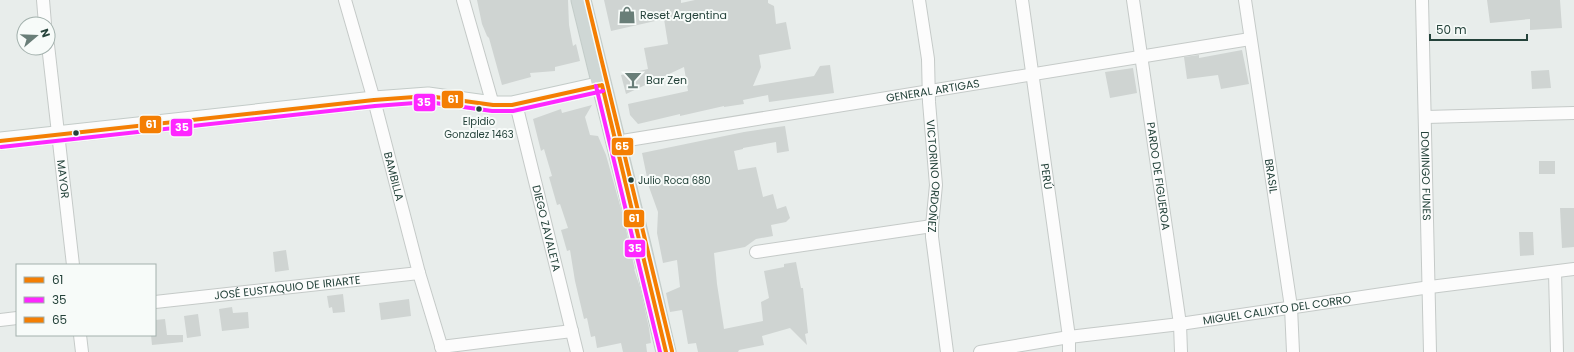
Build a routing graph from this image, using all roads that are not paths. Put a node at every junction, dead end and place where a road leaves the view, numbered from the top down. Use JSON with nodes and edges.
{"nodes":[{"id":1,"x":42,"y":0,"type":"edge"},
{"id":2,"x":345,"y":0,"type":"edge"},
{"id":3,"x":463,"y":0,"type":"edge"},
{"id":4,"x":582,"y":0,"type":"edge"},
{"id":5,"x":919,"y":0,"type":"edge"},
{"id":6,"x":1022,"y":0,"type":"edge"},
{"id":7,"x":1133,"y":0,"type":"edge"},
{"id":8,"x":1245,"y":0,"type":"edge"},
{"id":9,"x":1422,"y":0,"type":"edge"},
{"id":10,"x":45,"y":16,"type":"edge"},
{"id":11,"x":1250,"y":38,"type":"junction"},
{"id":12,"x":49,"y":56,"type":"edge"},
{"id":13,"x":1143,"y":56,"type":"junction"},
{"id":14,"x":1032,"y":74,"type":"junction"},
{"id":15,"x":602,"y":85,"type":"junction"},
{"id":16,"x":929,"y":90,"type":"junction"},
{"id":17,"x":374,"y":100,"type":"junction"},
{"id":18,"x":516,"y":104,"type":"junction"},
{"id":19,"x":493,"y":105,"type":"junction"},
{"id":20,"x":1574,"y":113,"type":"edge"},
{"id":21,"x":1426,"y":117,"type":"junction"},
{"id":22,"x":59,"y":134,"type":"junction"},
{"id":23,"x":0,"y":141,"type":"edge"},
{"id":24,"x":616,"y":142,"type":"junction"},
{"id":25,"x":932,"y":226,"type":"junction"},
{"id":26,"x":756,"y":252,"type":"dead end"},
{"id":27,"x":73,"y":264,"type":"edge"},
{"id":28,"x":1574,"y":269,"type":"edge"},
{"id":29,"x":419,"y":272,"type":"junction"},
{"id":30,"x":1555,"y":272,"type":"junction"},
{"id":31,"x":1430,"y":287,"type":"junction"},
{"id":32,"x":156,"y":302,"type":"edge"},
{"id":33,"x":1291,"y":307,"type":"junction"},
{"id":34,"x":16,"y":318,"type":"edge"},
{"id":35,"x":0,"y":320,"type":"edge"},
{"id":36,"x":1180,"y":324,"type":"junction"},
{"id":37,"x":572,"y":331,"type":"junction"},
{"id":38,"x":80,"y":336,"type":"edge"},
{"id":39,"x":1069,"y":337,"type":"junction"},
{"id":40,"x":442,"y":349,"type":"edge"},
{"id":41,"x":82,"y":352,"type":"edge"},
{"id":42,"x":577,"y":352,"type":"edge"},
{"id":43,"x":666,"y":352,"type":"edge"},
{"id":44,"x":947,"y":352,"type":"edge"},
{"id":45,"x":980,"y":352,"type":"edge"},
{"id":46,"x":1069,"y":352,"type":"edge"},
{"id":47,"x":1181,"y":352,"type":"edge"},
{"id":48,"x":1293,"y":352,"type":"edge"},
{"id":49,"x":1430,"y":352,"type":"edge"},
{"id":50,"x":1557,"y":352,"type":"edge"}],
"edges":[{"from":1,"to":10,"type":"street"},
{"from":2,"to":17,"type":"street","name":"BAMBILLA"},
{"from":3,"to":19,"type":"street"},
{"from":4,"to":15,"type":"main road"},
{"from":5,"to":16,"type":"street","name":"VICTORINO ORDOÑEZ"},
{"from":6,"to":14,"type":"street","name":"PERÚ"},
{"from":7,"to":13,"type":"street","name":"PARDO DE FIGUEROA"},
{"from":8,"to":11,"type":"street","name":"BRASIL"},
{"from":9,"to":21,"type":"street","name":"DOMINGO FUNES"},
{"from":11,"to":13,"type":"street","name":"GENERAL ARTIGAS"},
{"from":11,"to":33,"type":"street","name":"BRASIL"},
{"from":12,"to":22,"type":"street","name":"MAYOR"},
{"from":13,"to":14,"type":"street","name":"GENERAL ARTIGAS"},
{"from":13,"to":36,"type":"street","name":"PARDO DE FIGUEROA"},
{"from":14,"to":16,"type":"street","name":"GENERAL ARTIGAS"},
{"from":14,"to":39,"type":"street","name":"PERÚ"},
{"from":15,"to":18,"type":"main road"},
{"from":15,"to":24,"type":"main road"},
{"from":16,"to":24,"type":"street","name":"GENERAL ARTIGAS"},
{"from":16,"to":25,"type":"street","name":"VICTORINO ORDOÑEZ"},
{"from":17,"to":19,"type":"main road"},
{"from":17,"to":22,"type":"main road"},
{"from":17,"to":29,"type":"street","name":"BAMBILLA"},
{"from":18,"to":19,"type":"main road"},
{"from":18,"to":37,"type":"street","name":"DIEGO ZAVALETA"},
{"from":20,"to":21,"type":"street"},
{"from":21,"to":31,"type":"street","name":"DOMINGO FUNES"},
{"from":22,"to":23,"type":"main road"},
{"from":22,"to":27,"type":"street","name":"MAYOR"},
{"from":24,"to":43,"type":"main road"},
{"from":25,"to":26,"type":"street"},
{"from":25,"to":44,"type":"street","name":"VICTORINO ORDOÑEZ"},
{"from":28,"to":30,"type":"street","name":"MIGUEL CALIXTO DEL CORRO"},
{"from":29,"to":32,"type":"street","name":"JOSÉ EUSTAQUIO DE IRIARTE"},
{"from":29,"to":40,"type":"street","name":"BAMBILLA"},
{"from":30,"to":31,"type":"street","name":"MIGUEL CALIXTO DEL CORRO"},
{"from":30,"to":50,"type":"street"},
{"from":31,"to":33,"type":"street","name":"MIGUEL CALIXTO DEL CORRO"},
{"from":31,"to":49,"type":"street","name":"DOMINGO FUNES"},
{"from":33,"to":36,"type":"street","name":"MIGUEL CALIXTO DEL CORRO"},
{"from":33,"to":48,"type":"street","name":"BRASIL"},
{"from":34,"to":35,"type":"street"},
{"from":36,"to":39,"type":"street","name":"MIGUEL CALIXTO DEL CORRO"},
{"from":36,"to":47,"type":"street","name":"PARDO DE FIGUEROA"},
{"from":37,"to":40,"type":"street"},
{"from":37,"to":42,"type":"street","name":"DIEGO ZAVALETA"},
{"from":38,"to":41,"type":"street"},
{"from":39,"to":45,"type":"street","name":"MIGUEL CALIXTO DEL CORRO"},
{"from":39,"to":46,"type":"street","name":"PERÚ"}]}
